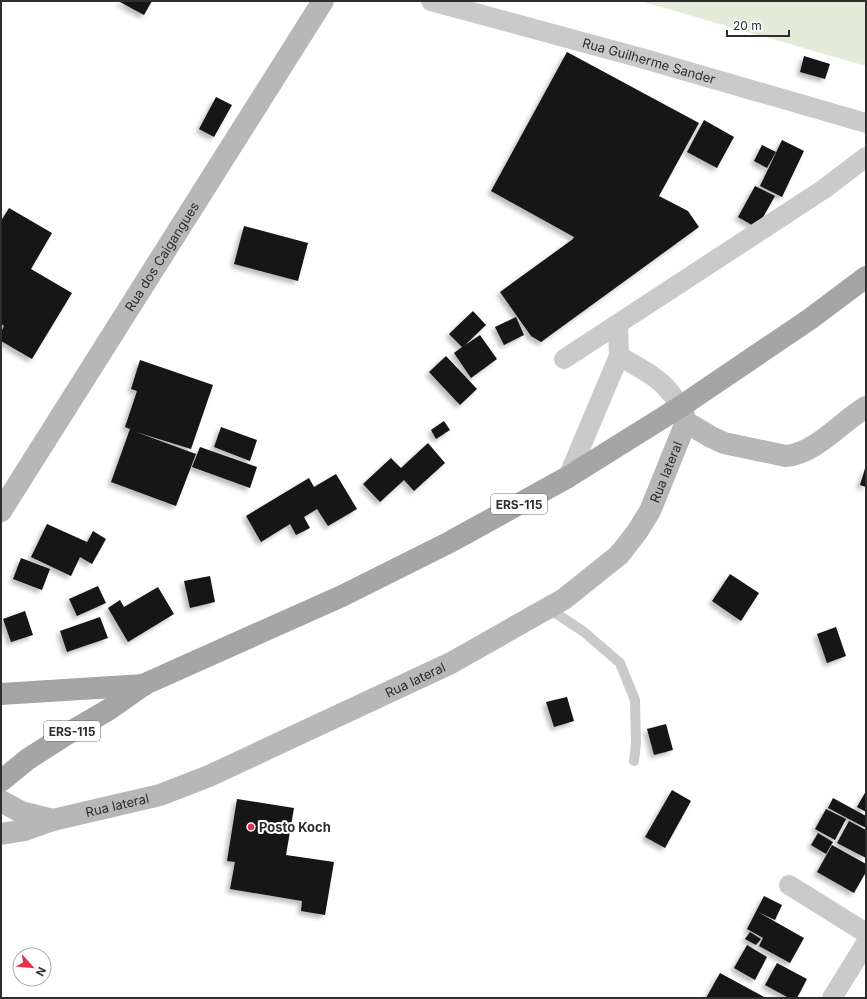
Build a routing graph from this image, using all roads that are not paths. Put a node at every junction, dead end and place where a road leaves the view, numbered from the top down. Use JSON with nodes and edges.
{"nodes":[{"id":1,"x":323,"y":1,"type":"edge"},
{"id":2,"x":431,"y":1,"type":"edge"},
{"id":3,"x":866,"y":123,"type":"edge"},
{"id":4,"x":866,"y":157,"type":"edge"},
{"id":5,"x":866,"y":276,"type":"edge"},
{"id":6,"x":618,"y":324,"type":"junction"},
{"id":7,"x":619,"y":356,"type":"junction"},
{"id":8,"x":564,"y":359,"type":"dead end"},
{"id":9,"x":866,"y":407,"type":"edge"},
{"id":10,"x":683,"y":414,"type":"junction"},
{"id":11,"x":568,"y":477,"type":"junction"},
{"id":12,"x":1,"y":511,"type":"edge"},
{"id":13,"x":548,"y":608,"type":"junction"},
{"id":14,"x":145,"y":684,"type":"junction"},
{"id":15,"x":1,"y":694,"type":"edge"},
{"id":16,"x":634,"y":761,"type":"dead end"},
{"id":17,"x":1,"y":782,"type":"edge"},
{"id":18,"x":1,"y":801,"type":"edge"},
{"id":19,"x":54,"y":820,"type":"junction"},
{"id":20,"x":1,"y":834,"type":"edge"},
{"id":21,"x":789,"y":885,"type":"dead end"},
{"id":22,"x":866,"y":933,"type":"edge"},
{"id":23,"x":866,"y":943,"type":"edge"},
{"id":24,"x":832,"y":998,"type":"edge"}],
"edges":[{"from":1,"to":12,"type":"street","name":"Rua dos Caigangues"},
{"from":2,"to":3,"type":"street","name":"Rua Guilherme Sander"},
{"from":4,"to":6,"type":"street"},
{"from":5,"to":10,"type":"main road","number":"ERS-115"},
{"from":6,"to":7,"type":"street"},
{"from":6,"to":8,"type":"street"},
{"from":7,"to":10,"type":"street"},
{"from":7,"to":11,"type":"street"},
{"from":9,"to":10,"type":"street"},
{"from":10,"to":11,"type":"main road","number":"ERS-115"},
{"from":10,"to":13,"type":"street","name":"Rua lateral"},
{"from":11,"to":14,"type":"main road","number":"ERS-115"},
{"from":13,"to":16,"type":"lane"},
{"from":13,"to":19,"type":"street","name":"Rua lateral"},
{"from":14,"to":15,"type":"main road","number":"ERS-115"},
{"from":14,"to":17,"type":"main road","number":"ERS-115"},
{"from":18,"to":19,"type":"street","name":"Rua lateral"},
{"from":19,"to":20,"type":"street","name":"Rua lateral"},
{"from":21,"to":22,"type":"street"},
{"from":23,"to":24,"type":"street"}]}
